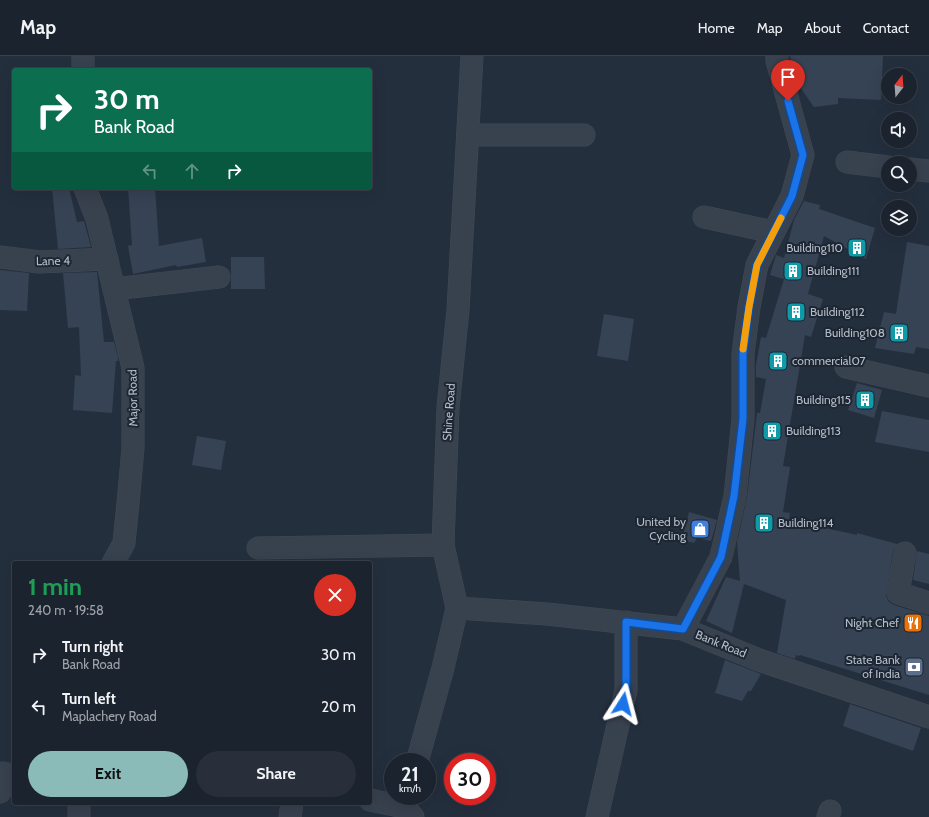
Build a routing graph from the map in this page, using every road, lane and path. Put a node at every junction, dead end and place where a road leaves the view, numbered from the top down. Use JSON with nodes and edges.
{"nodes":[{"id":1,"x":83,"y":56,"type":"edge"},
{"id":2,"x":472,"y":56,"type":"edge"},
{"id":3,"x":777,"y":56,"type":"edge"},
{"id":4,"x":84,"y":68,"type":"edge"},
{"id":5,"x":468,"y":134,"type":"junction"},
{"id":6,"x":584,"y":135,"type":"dead end"},
{"id":7,"x":847,"y":162,"type":"dead end"},
{"id":8,"x":881,"y":166,"type":"edge"},
{"id":9,"x":917,"y":170,"type":"edge"},
{"id":10,"x":929,"y":171,"type":"edge"},
{"id":11,"x":86,"y":190,"type":"edge"},
{"id":12,"x":704,"y":217,"type":"dead end"},
{"id":13,"x":773,"y":232,"type":"junction"},
{"id":14,"x":0,"y":257,"type":"edge"},
{"id":15,"x":107,"y":259,"type":"junction"},
{"id":16,"x":219,"y":277,"type":"dead end"},
{"id":17,"x":114,"y":289,"type":"junction"},
{"id":18,"x":846,"y":367,"type":"dead end"},
{"id":19,"x":929,"y":386,"type":"edge"},
{"id":20,"x":443,"y":544,"type":"junction"},
{"id":21,"x":258,"y":548,"type":"dead end"},
{"id":22,"x":905,"y":553,"type":"dead end"},
{"id":23,"x":114,"y":561,"type":"edge"},
{"id":24,"x":929,"y":602,"type":"edge"},
{"id":25,"x":456,"y":608,"type":"junction"},
{"id":26,"x":626,"y":622,"type":"junction"},
{"id":27,"x":683,"y":629,"type":"junction"},
{"id":28,"x":929,"y":717,"type":"edge"},
{"id":29,"x":419,"y":753,"type":"edge"},
{"id":30,"x":12,"y":775,"type":"edge"},
{"id":31,"x":0,"y":792,"type":"edge"},
{"id":32,"x":372,"y":800,"type":"edge"},
{"id":33,"x":79,"y":805,"type":"edge"},
{"id":34,"x":292,"y":805,"type":"edge"},
{"id":35,"x":408,"y":807,"type":"edge"},
{"id":36,"x":79,"y":817,"type":"edge"},
{"id":37,"x":290,"y":817,"type":"edge"},
{"id":38,"x":597,"y":817,"type":"edge"}],
"edges":[{"from":1,"to":4,"type":"street"},
{"from":2,"to":5,"type":"street","name":"Shine Road"},
{"from":3,"to":13,"type":"street"},
{"from":5,"to":6,"type":"street"},
{"from":5,"to":20,"type":"street","name":"Shine Road"},
{"from":7,"to":8,"type":"street"},
{"from":9,"to":10,"type":"street"},
{"from":11,"to":15,"type":"street","name":"Major Road"},
{"from":12,"to":13,"type":"street"},
{"from":13,"to":27,"type":"street"},
{"from":14,"to":15,"type":"street","name":"Lane 4"},
{"from":15,"to":17,"type":"street","name":"Major Road"},
{"from":16,"to":17,"type":"street"},
{"from":17,"to":23,"type":"street","name":"Major Road"},
{"from":18,"to":19,"type":"street"},
{"from":20,"to":21,"type":"street"},
{"from":20,"to":25,"type":"street","name":"Shine Road"},
{"from":22,"to":24,"type":"street"},
{"from":25,"to":26,"type":"street","name":"Bank Road"},
{"from":25,"to":29,"type":"street","name":"Shine Road"},
{"from":26,"to":27,"type":"street","name":"Bank Road"},
{"from":26,"to":38,"type":"street"},
{"from":27,"to":28,"type":"street","name":"Bank Road"},
{"from":30,"to":31,"type":"street"},
{"from":32,"to":35,"type":"street"},
{"from":33,"to":36,"type":"street"},
{"from":34,"to":37,"type":"street"}]}
